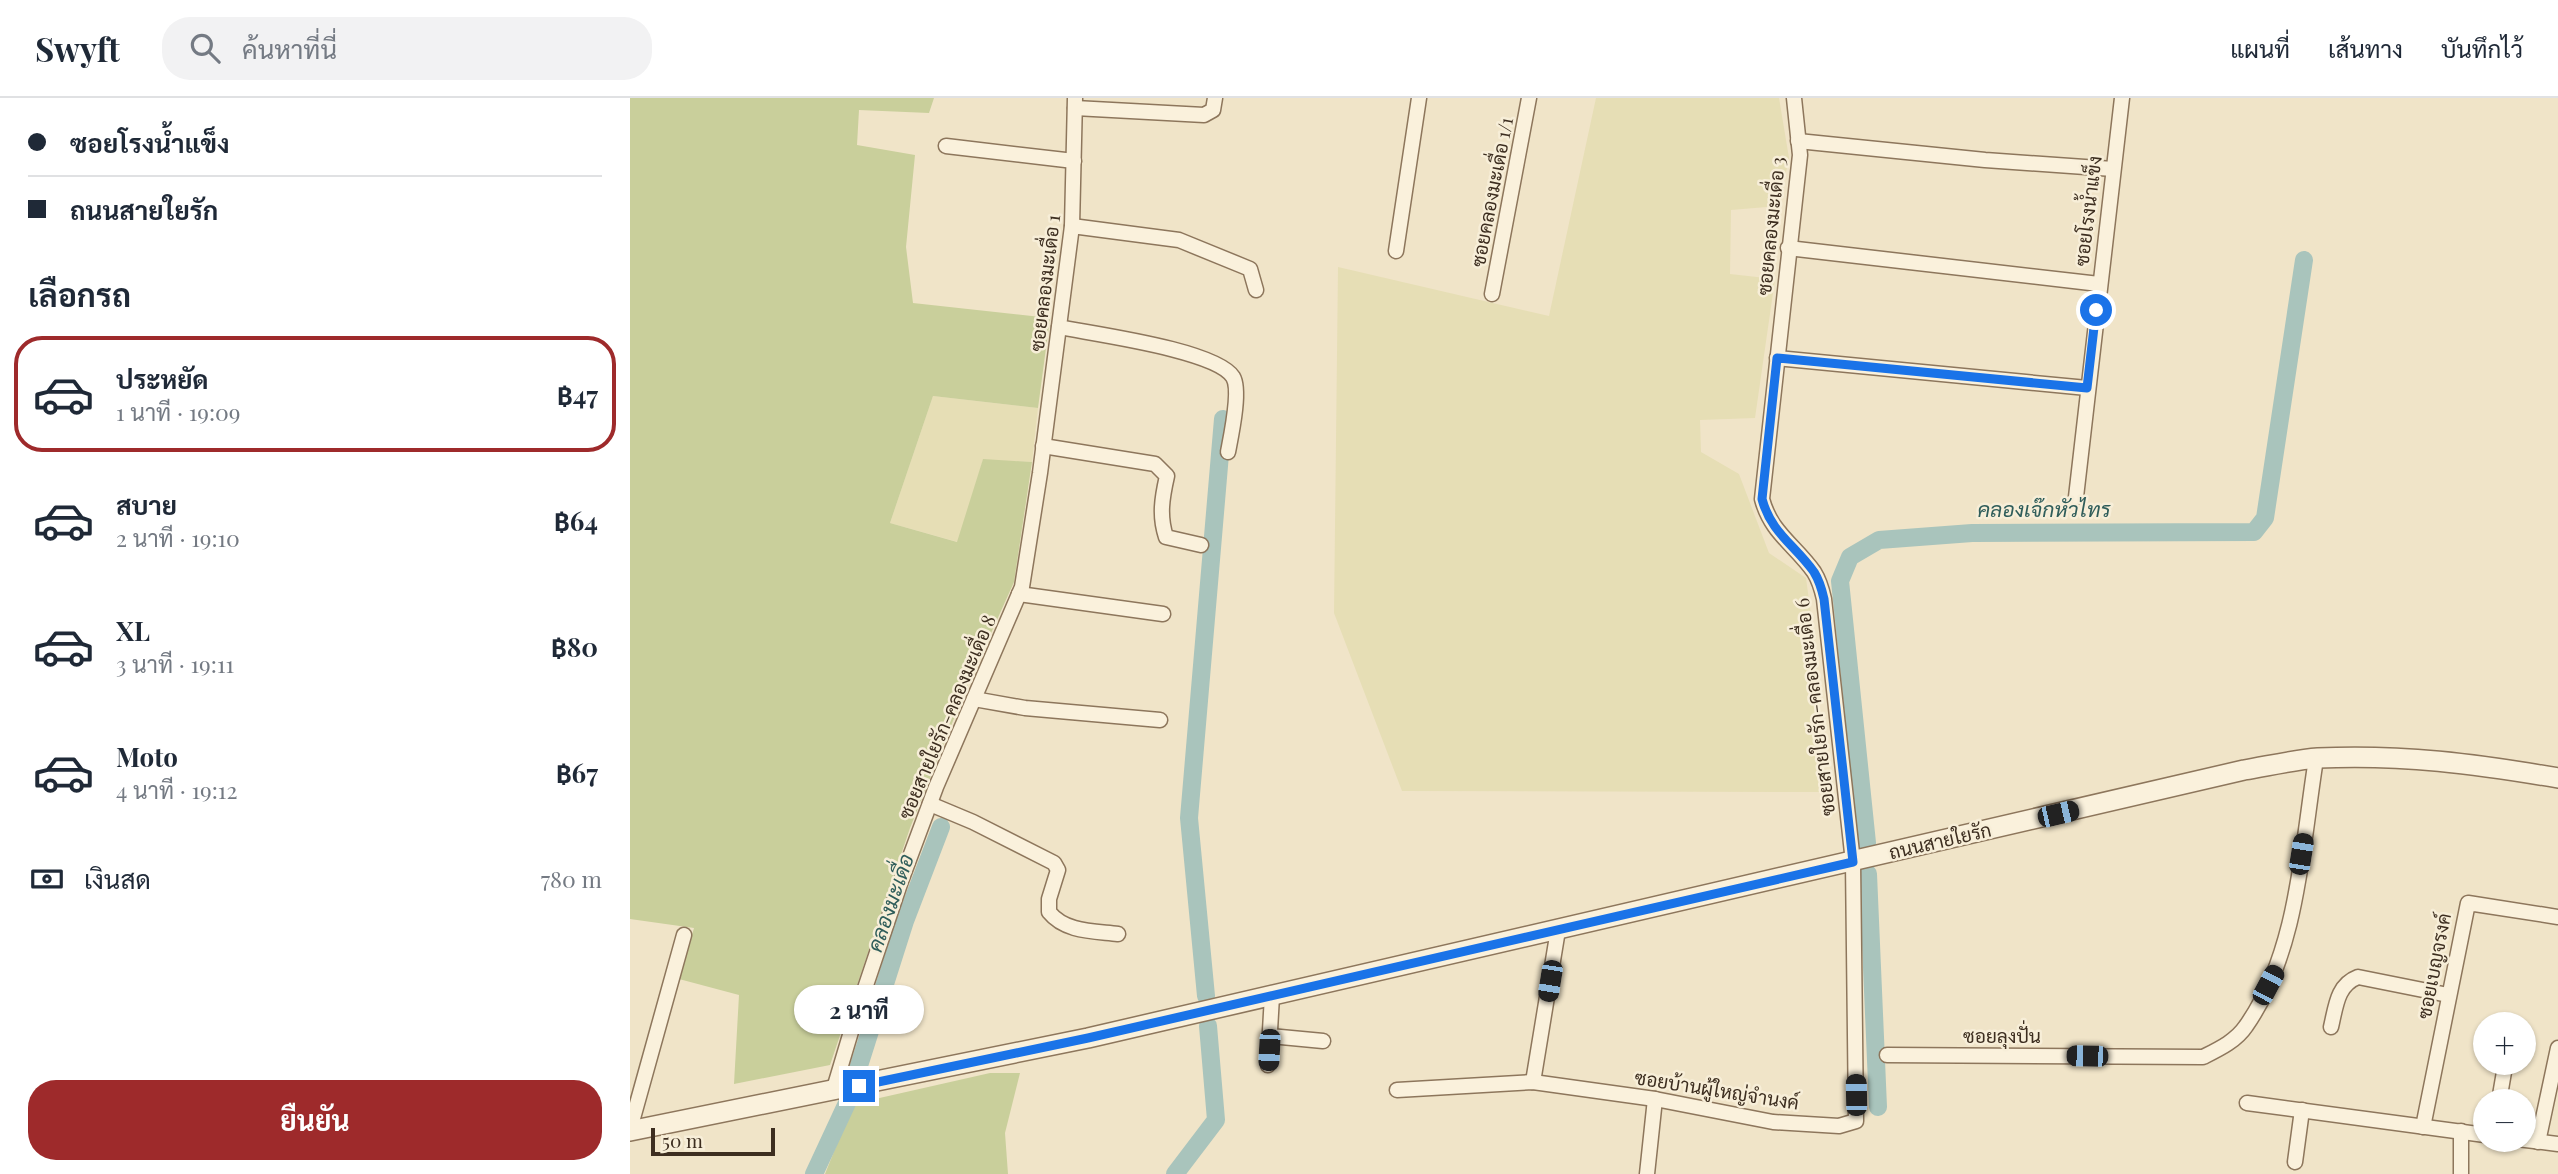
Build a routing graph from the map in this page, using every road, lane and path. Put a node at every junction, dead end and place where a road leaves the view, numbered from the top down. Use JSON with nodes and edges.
{"nodes":[{"id":1,"x":1215,"y":98,"type":"edge"},
{"id":2,"x":1419,"y":98,"type":"edge"},
{"id":3,"x":1529,"y":98,"type":"edge"},
{"id":4,"x":1794,"y":98,"type":"edge"},
{"id":5,"x":2122,"y":98,"type":"edge"},
{"id":6,"x":1075,"y":103,"type":"edge"},
{"id":7,"x":1798,"y":141,"type":"junction"},
{"id":8,"x":946,"y":146,"type":"dead end"},
{"id":9,"x":1074,"y":161,"type":"junction"},
{"id":10,"x":2113,"y":169,"type":"junction"},
{"id":11,"x":1072,"y":226,"type":"junction"},
{"id":12,"x":1788,"y":248,"type":"junction"},
{"id":13,"x":1396,"y":251,"type":"dead end"},
{"id":14,"x":2099,"y":285,"type":"junction"},
{"id":15,"x":1256,"y":290,"type":"dead end"},
{"id":16,"x":1492,"y":294,"type":"dead end"},
{"id":17,"x":1059,"y":327,"type":"junction"},
{"id":18,"x":1777,"y":358,"type":"junction"},
{"id":19,"x":2087,"y":388,"type":"junction"},
{"id":20,"x":1044,"y":446,"type":"junction"},
{"id":21,"x":1228,"y":452,"type":"dead end"},
{"id":22,"x":1040,"y":472,"type":"joint"},
{"id":23,"x":2076,"y":497,"type":"dead end"},
{"id":24,"x":1201,"y":545,"type":"dead end"},
{"id":25,"x":1019,"y":594,"type":"junction"},
{"id":26,"x":1163,"y":614,"type":"dead end"},
{"id":27,"x":974,"y":699,"type":"junction"},
{"id":28,"x":1160,"y":720,"type":"dead end"},
{"id":29,"x":2316,"y":758,"type":"junction"},
{"id":30,"x":2558,"y":778,"type":"edge"},
{"id":31,"x":930,"y":804,"type":"junction"},
{"id":32,"x":1853,"y":862,"type":"junction"},
{"id":33,"x":2558,"y":917,"type":"edge"},
{"id":34,"x":1558,"y":930,"type":"junction"},
{"id":35,"x":684,"y":934,"type":"dead end"},
{"id":36,"x":1118,"y":934,"type":"dead end"},
{"id":37,"x":1272,"y":996,"type":"junction"},
{"id":38,"x":2448,"y":996,"type":"junction"},
{"id":39,"x":2331,"y":1027,"type":"dead end"},
{"id":40,"x":1270,"y":1036,"type":"junction"},
{"id":41,"x":1323,"y":1041,"type":"dead end"},
{"id":42,"x":2558,"y":1048,"type":"edge"},
{"id":43,"x":1887,"y":1055,"type":"dead end"},
{"id":44,"x":1268,"y":1065,"type":"dead end"},
{"id":45,"x":1533,"y":1082,"type":"junction"},
{"id":46,"x":1397,"y":1090,"type":"dead end"},
{"id":47,"x":834,"y":1092,"type":"junction"},
{"id":48,"x":1655,"y":1099,"type":"junction"},
{"id":49,"x":2247,"y":1103,"type":"dead end"},
{"id":50,"x":2302,"y":1110,"type":"junction"},
{"id":51,"x":2423,"y":1127,"type":"junction"},
{"id":52,"x":630,"y":1130,"type":"edge"},
{"id":53,"x":2461,"y":1131,"type":"junction"},
{"id":54,"x":2473,"y":1133,"type":"edge"},
{"id":55,"x":2538,"y":1142,"type":"joint"},
{"id":56,"x":2558,"y":1144,"type":"edge"},
{"id":57,"x":2295,"y":1162,"type":"dead end"},
{"id":58,"x":1647,"y":1174,"type":"edge"},
{"id":59,"x":2462,"y":1174,"type":"edge"}],
"edges":[{"from":1,"to":6,"type":"street"},
{"from":2,"to":13,"type":"street"},
{"from":3,"to":16,"type":"street","name":"ซอยคลองมะเดื่อ 1/1"},
{"from":4,"to":7,"type":"street","name":"ซอยคลองมะเดื่อ 3"},
{"from":5,"to":10,"type":"street","name":"ซอยโรงน้ำแข็ง"},
{"from":6,"to":9,"type":"street","name":"ซอยคลองมะเดื่อ 1"},
{"from":7,"to":10,"type":"street"},
{"from":7,"to":12,"type":"street","name":"ซอยคลองมะเดื่อ 3"},
{"from":8,"to":9,"type":"street"},
{"from":9,"to":11,"type":"street","name":"ซอยคลองมะเดื่อ 1"},
{"from":10,"to":14,"type":"street","name":"ซอยโรงน้ำแข็ง"},
{"from":11,"to":15,"type":"street"},
{"from":11,"to":17,"type":"street","name":"ซอยคลองมะเดื่อ 1"},
{"from":12,"to":14,"type":"street"},
{"from":12,"to":18,"type":"street","name":"ซอยคลองมะเดื่อ 3"},
{"from":14,"to":19,"type":"street","name":"ซอยโรงน้ำแข็ง"},
{"from":17,"to":20,"type":"street","name":"ซอยคลองมะเดื่อ 1"},
{"from":17,"to":21,"type":"street"},
{"from":18,"to":19,"type":"street"},
{"from":18,"to":32,"type":"street","name":"ซอยสายใยรัก-คลองมะเดื่อ 6"},
{"from":19,"to":23,"type":"street","name":"ซอยโรงน้ำแข็ง"},
{"from":20,"to":22,"type":"street","name":"ซอยคลองมะเดื่อ 1"},
{"from":20,"to":24,"type":"street"},
{"from":22,"to":25,"type":"street","name":"ซอยสายใยรัก-คลองมะเดื่อ 8"},
{"from":25,"to":26,"type":"street"},
{"from":25,"to":27,"type":"street","name":"ซอยสายใยรัก-คลองมะเดื่อ 8"},
{"from":27,"to":28,"type":"street"},
{"from":27,"to":31,"type":"street","name":"ซอยสายใยรัก-คลองมะเดื่อ 8"},
{"from":29,"to":30,"type":"street","name":"ถนนสายใยรัก"},
{"from":29,"to":32,"type":"street","name":"ถนนสายใยรัก"},
{"from":29,"to":43,"type":"street","name":"ซอยลุงปั่น"},
{"from":31,"to":36,"type":"street"},
{"from":31,"to":47,"type":"street","name":"ซอยสายใยรัก-คลองมะเดื่อ 8"},
{"from":32,"to":34,"type":"street","name":"ถนนสายใยรัก"},
{"from":32,"to":48,"type":"street","name":"ซอยบ้านผู้ใหญ่จำนงค์"},
{"from":33,"to":38,"type":"street","name":"ซอยเบญจรงค์"},
{"from":34,"to":37,"type":"street","name":"ถนนสายใยรัก"},
{"from":34,"to":45,"type":"street"},
{"from":35,"to":52,"type":"street"},
{"from":37,"to":40,"type":"street"},
{"from":37,"to":47,"type":"street","name":"ถนนสายใยรัก"},
{"from":38,"to":39,"type":"street"},
{"from":38,"to":51,"type":"street","name":"ซอยเบญจรงค์"},
{"from":40,"to":41,"type":"street"},
{"from":40,"to":44,"type":"street"},
{"from":42,"to":55,"type":"street"},
{"from":45,"to":46,"type":"street","name":"ซอยบ้านผู้ใหญ่จำนงค์"},
{"from":45,"to":48,"type":"street","name":"ซอยบ้านผู้ใหญ่จำนงค์"},
{"from":47,"to":52,"type":"street","name":"ถนนสายใยรัก"},
{"from":48,"to":58,"type":"street"},
{"from":49,"to":50,"type":"street"},
{"from":50,"to":51,"type":"street"},
{"from":50,"to":57,"type":"street"},
{"from":51,"to":53,"type":"street"},
{"from":53,"to":54,"type":"street"},
{"from":53,"to":59,"type":"street"},
{"from":55,"to":56,"type":"street"}]}
